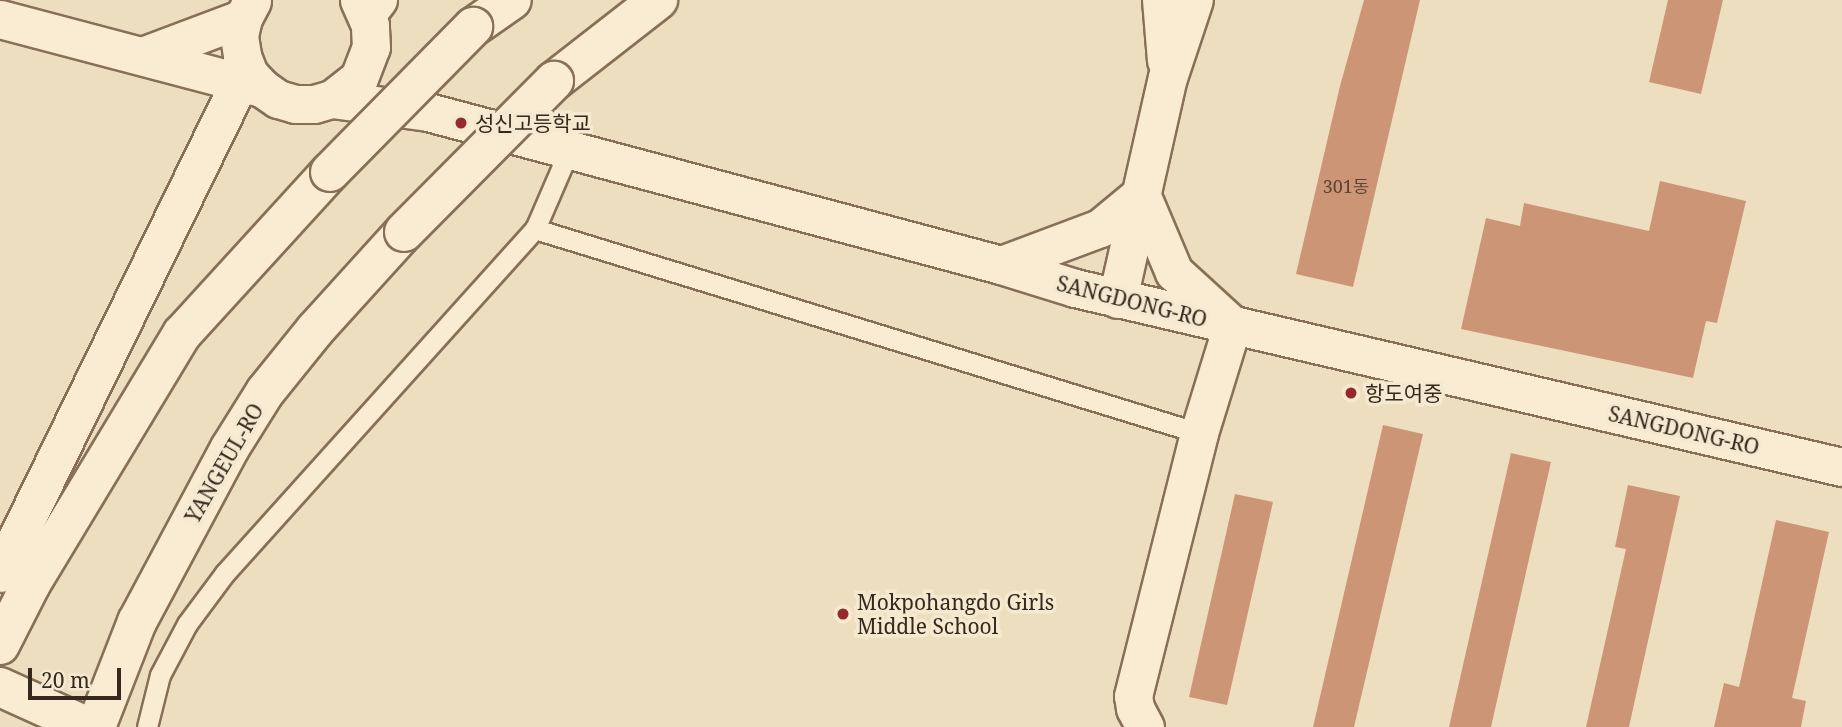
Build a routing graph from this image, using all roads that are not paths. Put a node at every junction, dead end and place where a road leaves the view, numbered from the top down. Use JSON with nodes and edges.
{"nodes":[{"id":1,"x":512,"y":0,"type":"edge"},
{"id":2,"x":658,"y":0,"type":"edge"},
{"id":3,"x":1162,"y":0,"type":"edge"},
{"id":4,"x":1194,"y":0,"type":"edge"},
{"id":5,"x":247,"y":9,"type":"edge"},
{"id":6,"x":369,"y":15,"type":"edge"},
{"id":7,"x":0,"y":19,"type":"edge"},
{"id":8,"x":142,"y":56,"type":"junction"},
{"id":9,"x":1168,"y":78,"type":"junction"},
{"id":10,"x":251,"y":86,"type":"junction"},
{"id":11,"x":332,"y":99,"type":"junction"},
{"id":12,"x":428,"y":112,"type":"junction"},
{"id":13,"x":570,"y":148,"type":"junction"},
{"id":14,"x":1141,"y":194,"type":"junction"},
{"id":15,"x":535,"y":229,"type":"junction"},
{"id":16,"x":1001,"y":265,"type":"junction"},
{"id":17,"x":1118,"y":299,"type":"junction"},
{"id":18,"x":1232,"y":326,"type":"junction"},
{"id":19,"x":1199,"y":433,"type":"junction"},
{"id":20,"x":1842,"y":467,"type":"edge"},
{"id":21,"x":0,"y":573,"type":"edge"},
{"id":22,"x":0,"y":645,"type":"edge"},
{"id":23,"x":0,"y":687,"type":"edge"},
{"id":24,"x":88,"y":727,"type":"edge"},
{"id":25,"x":96,"y":727,"type":"edge"},
{"id":26,"x":147,"y":727,"type":"edge"},
{"id":27,"x":1145,"y":727,"type":"edge"}],
"edges":[{"from":1,"to":22,"type":"street","bridge":true},
{"from":2,"to":25,"type":"street","name":"YANGEUL-RO","bridge":true},
{"from":3,"to":9,"type":"street"},
{"from":4,"to":9,"type":"street"},
{"from":5,"to":8,"type":"street"},
{"from":5,"to":10,"type":"street"},
{"from":6,"to":11,"type":"street"},
{"from":6,"to":12,"type":"street"},
{"from":7,"to":8,"type":"street"},
{"from":8,"to":10,"type":"street"},
{"from":9,"to":14,"type":"street"},
{"from":10,"to":11,"type":"street"},
{"from":10,"to":21,"type":"street"},
{"from":11,"to":12,"type":"street","name":"SANGDONG-RO"},
{"from":12,"to":13,"type":"street","name":"SANGDONG-RO"},
{"from":13,"to":15,"type":"lane"},
{"from":13,"to":16,"type":"street","name":"SANGDONG-RO"},
{"from":14,"to":16,"type":"street"},
{"from":14,"to":17,"type":"street"},
{"from":14,"to":18,"type":"street"},
{"from":15,"to":19,"type":"lane"},
{"from":15,"to":26,"type":"lane"},
{"from":16,"to":17,"type":"street","name":"SANGDONG-RO"},
{"from":17,"to":18,"type":"street","name":"SANGDONG-RO"},
{"from":18,"to":19,"type":"street"},
{"from":18,"to":20,"type":"street","name":"SANGDONG-RO"},
{"from":19,"to":27,"type":"street"},
{"from":23,"to":24,"type":"street"}]}
